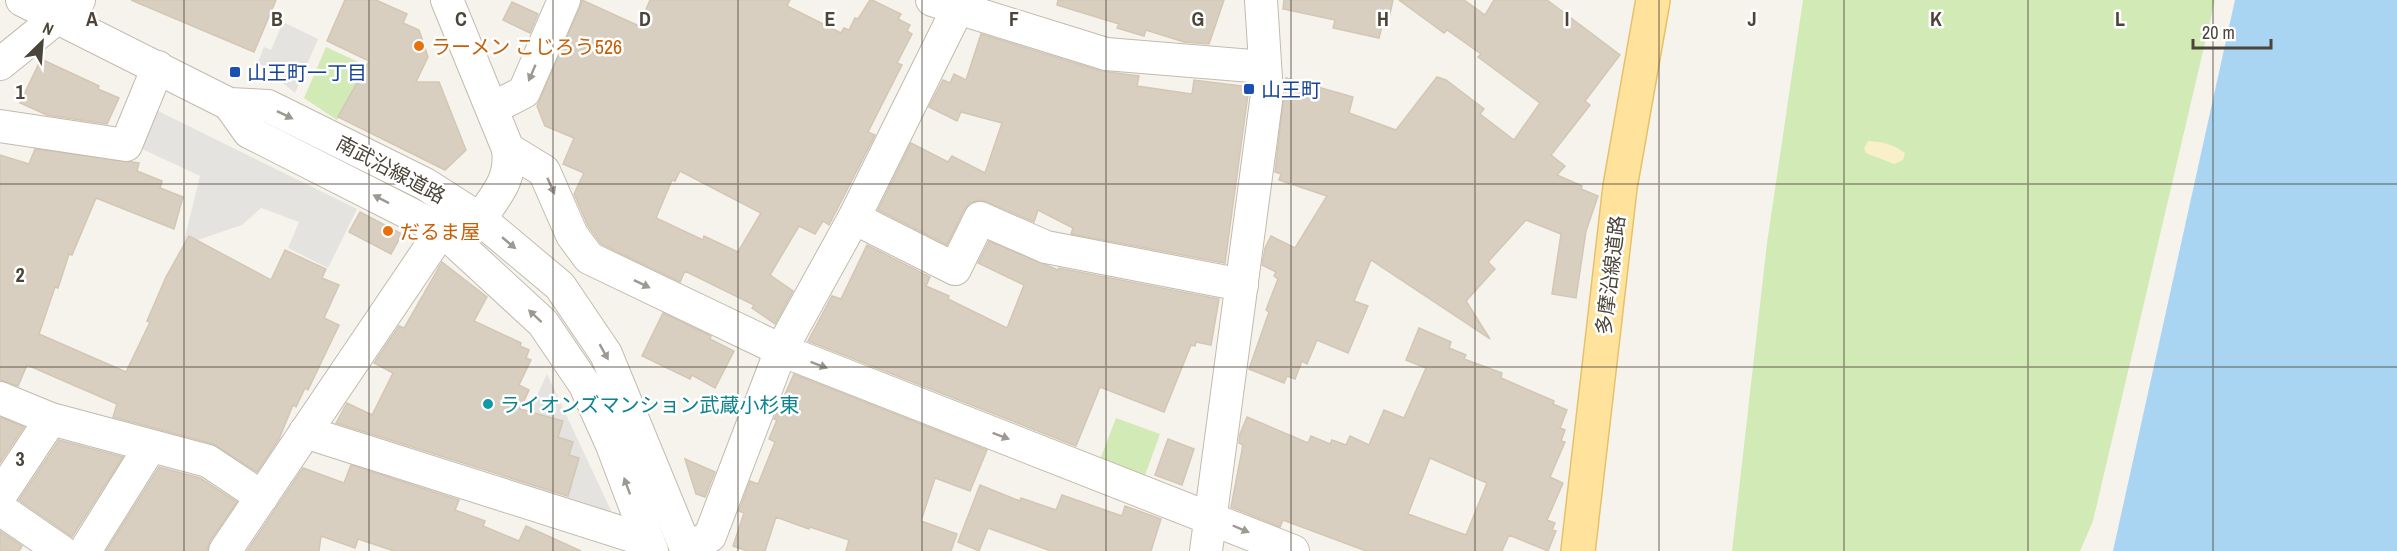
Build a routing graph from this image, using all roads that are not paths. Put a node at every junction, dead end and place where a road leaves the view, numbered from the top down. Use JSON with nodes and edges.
{"nodes":[{"id":1,"x":22,"y":0,"type":"edge"},
{"id":2,"x":447,"y":0,"type":"edge"},
{"id":3,"x":564,"y":0,"type":"edge"},
{"id":4,"x":1261,"y":0,"type":"edge"},
{"id":5,"x":1653,"y":0,"type":"edge"},
{"id":6,"x":945,"y":4,"type":"edge"},
{"id":7,"x":68,"y":8,"type":"edge"},
{"id":8,"x":0,"y":64,"type":"edge"},
{"id":9,"x":158,"y":67,"type":"junction"},
{"id":10,"x":1264,"y":67,"type":"junction"},
{"id":11,"x":229,"y":104,"type":"junction"},
{"id":12,"x":493,"y":108,"type":"junction"},
{"id":13,"x":0,"y":126,"type":"edge"},
{"id":14,"x":508,"y":149,"type":"junction"},
{"id":15,"x":854,"y":218,"type":"junction"},
{"id":16,"x":480,"y":219,"type":"junction"},
{"id":17,"x":442,"y":230,"type":"junction"},
{"id":18,"x":589,"y":258,"type":"junction"},
{"id":19,"x":1242,"y":285,"type":"junction"},
{"id":20,"x":560,"y":286,"type":"junction"},
{"id":21,"x":781,"y":350,"type":"junction"},
{"id":22,"x":0,"y":398,"type":"edge"},
{"id":23,"x":51,"y":419,"type":"junction"},
{"id":24,"x":304,"y":432,"type":"junction"},
{"id":25,"x":150,"y":447,"type":"junction"},
{"id":26,"x":0,"y":496,"type":"edge"},
{"id":27,"x":262,"y":497,"type":"junction"},
{"id":28,"x":0,"y":509,"type":"edge"},
{"id":29,"x":1211,"y":517,"type":"junction"},
{"id":30,"x":650,"y":546,"type":"edge"},
{"id":31,"x":686,"y":550,"type":"edge"},
{"id":32,"x":61,"y":551,"type":"edge"},
{"id":33,"x":85,"y":551,"type":"edge"},
{"id":34,"x":225,"y":551,"type":"edge"},
{"id":35,"x":1206,"y":551,"type":"edge"},
{"id":36,"x":1293,"y":551,"type":"edge"},
{"id":37,"x":1578,"y":551,"type":"edge"}],
"edges":[{"from":1,"to":7,"type":"street","name":"南武沿線道路"},
{"from":2,"to":12,"type":"street"},
{"from":3,"to":12,"type":"street","one_way":true},
{"from":4,"to":10,"type":"street"},
{"from":5,"to":37,"type":"main road","name":"多摩沿線道路"},
{"from":6,"to":10,"type":"street"},
{"from":6,"to":15,"type":"street"},
{"from":7,"to":8,"type":"street"},
{"from":7,"to":9,"type":"street","name":"南武沿線道路"},
{"from":9,"to":11,"type":"street","name":"南武沿線道路"},
{"from":9,"to":13,"type":"street"},
{"from":10,"to":19,"type":"street"},
{"from":11,"to":16,"type":"street","name":"南武沿線道路","one_way":true},
{"from":17,"to":11,"type":"street","name":"南武沿線道路","one_way":true},
{"from":12,"to":14,"type":"street"},
{"from":14,"to":16,"type":"street"},
{"from":14,"to":18,"type":"street","one_way":true},
{"from":15,"to":19,"type":"street"},
{"from":15,"to":21,"type":"street"},
{"from":16,"to":17,"type":"street"},
{"from":16,"to":20,"type":"street","name":"南武沿線道路","one_way":true},
{"from":17,"to":24,"type":"street"},
{"from":30,"to":17,"type":"street","name":"南武沿線道路","one_way":true},
{"from":18,"to":20,"type":"street"},
{"from":18,"to":21,"type":"street","one_way":true},
{"from":19,"to":29,"type":"street"},
{"from":20,"to":31,"type":"street","name":"南武沿線道路","one_way":true},
{"from":21,"to":29,"type":"street","one_way":true},
{"from":21,"to":31,"type":"street"},
{"from":22,"to":23,"type":"street"},
{"from":23,"to":25,"type":"street"},
{"from":23,"to":26,"type":"street"},
{"from":24,"to":27,"type":"street"},
{"from":24,"to":30,"type":"street"},
{"from":25,"to":27,"type":"street"},
{"from":25,"to":33,"type":"street"},
{"from":27,"to":34,"type":"street"},
{"from":28,"to":32,"type":"street"},
{"from":29,"to":35,"type":"street"},
{"from":29,"to":36,"type":"street","one_way":true}]}
